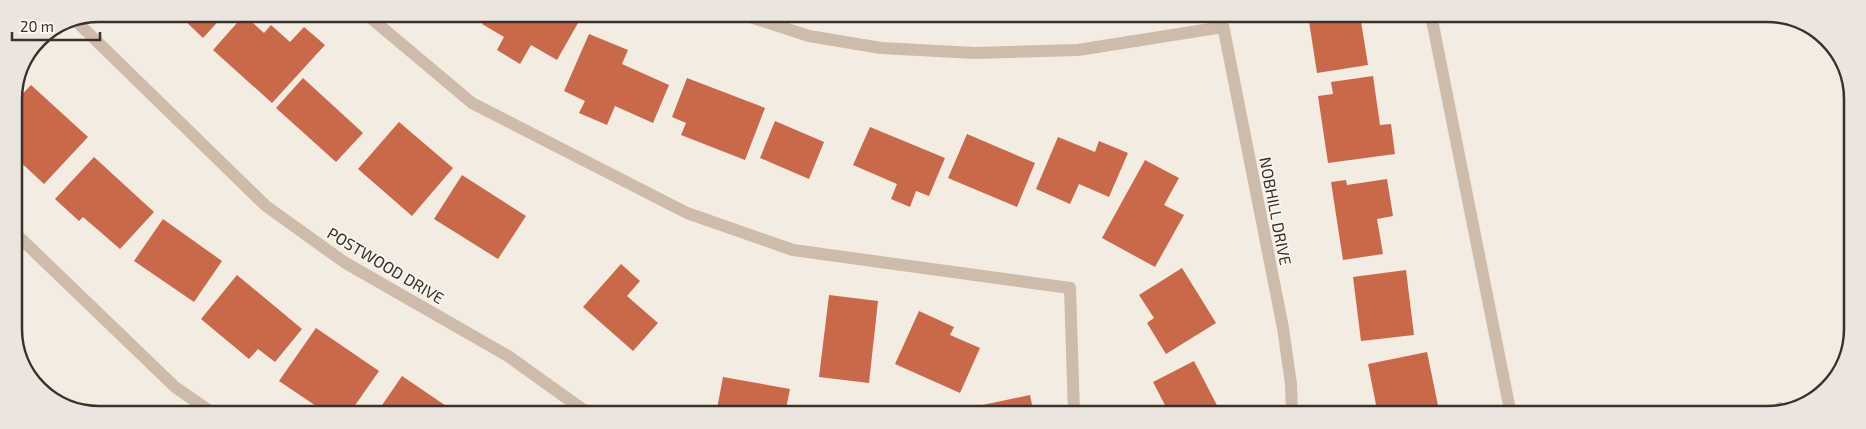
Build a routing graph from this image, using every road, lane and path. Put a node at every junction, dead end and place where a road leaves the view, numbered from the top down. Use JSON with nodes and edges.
{"nodes":[{"id":1,"x":376,"y":22,"type":"edge"},
{"id":2,"x":766,"y":22,"type":"edge"},
{"id":3,"x":1217,"y":22,"type":"edge"},
{"id":4,"x":1222,"y":22,"type":"edge"},
{"id":5,"x":1432,"y":22,"type":"edge"},
{"id":6,"x":80,"y":25,"type":"edge"},
{"id":7,"x":22,"y":240,"type":"edge"},
{"id":8,"x":202,"y":406,"type":"edge"},
{"id":9,"x":579,"y":406,"type":"edge"},
{"id":10,"x":1074,"y":406,"type":"edge"},
{"id":11,"x":1292,"y":406,"type":"edge"},
{"id":12,"x":1509,"y":406,"type":"edge"}],
"edges":[{"from":1,"to":10,"type":"street"},
{"from":2,"to":3,"type":"street"},
{"from":4,"to":11,"type":"street","name":"NOBHILL DRIVE"},
{"from":5,"to":12,"type":"street"},
{"from":6,"to":9,"type":"street","name":"POSTWOOD DRIVE"},
{"from":7,"to":8,"type":"street"}]}
